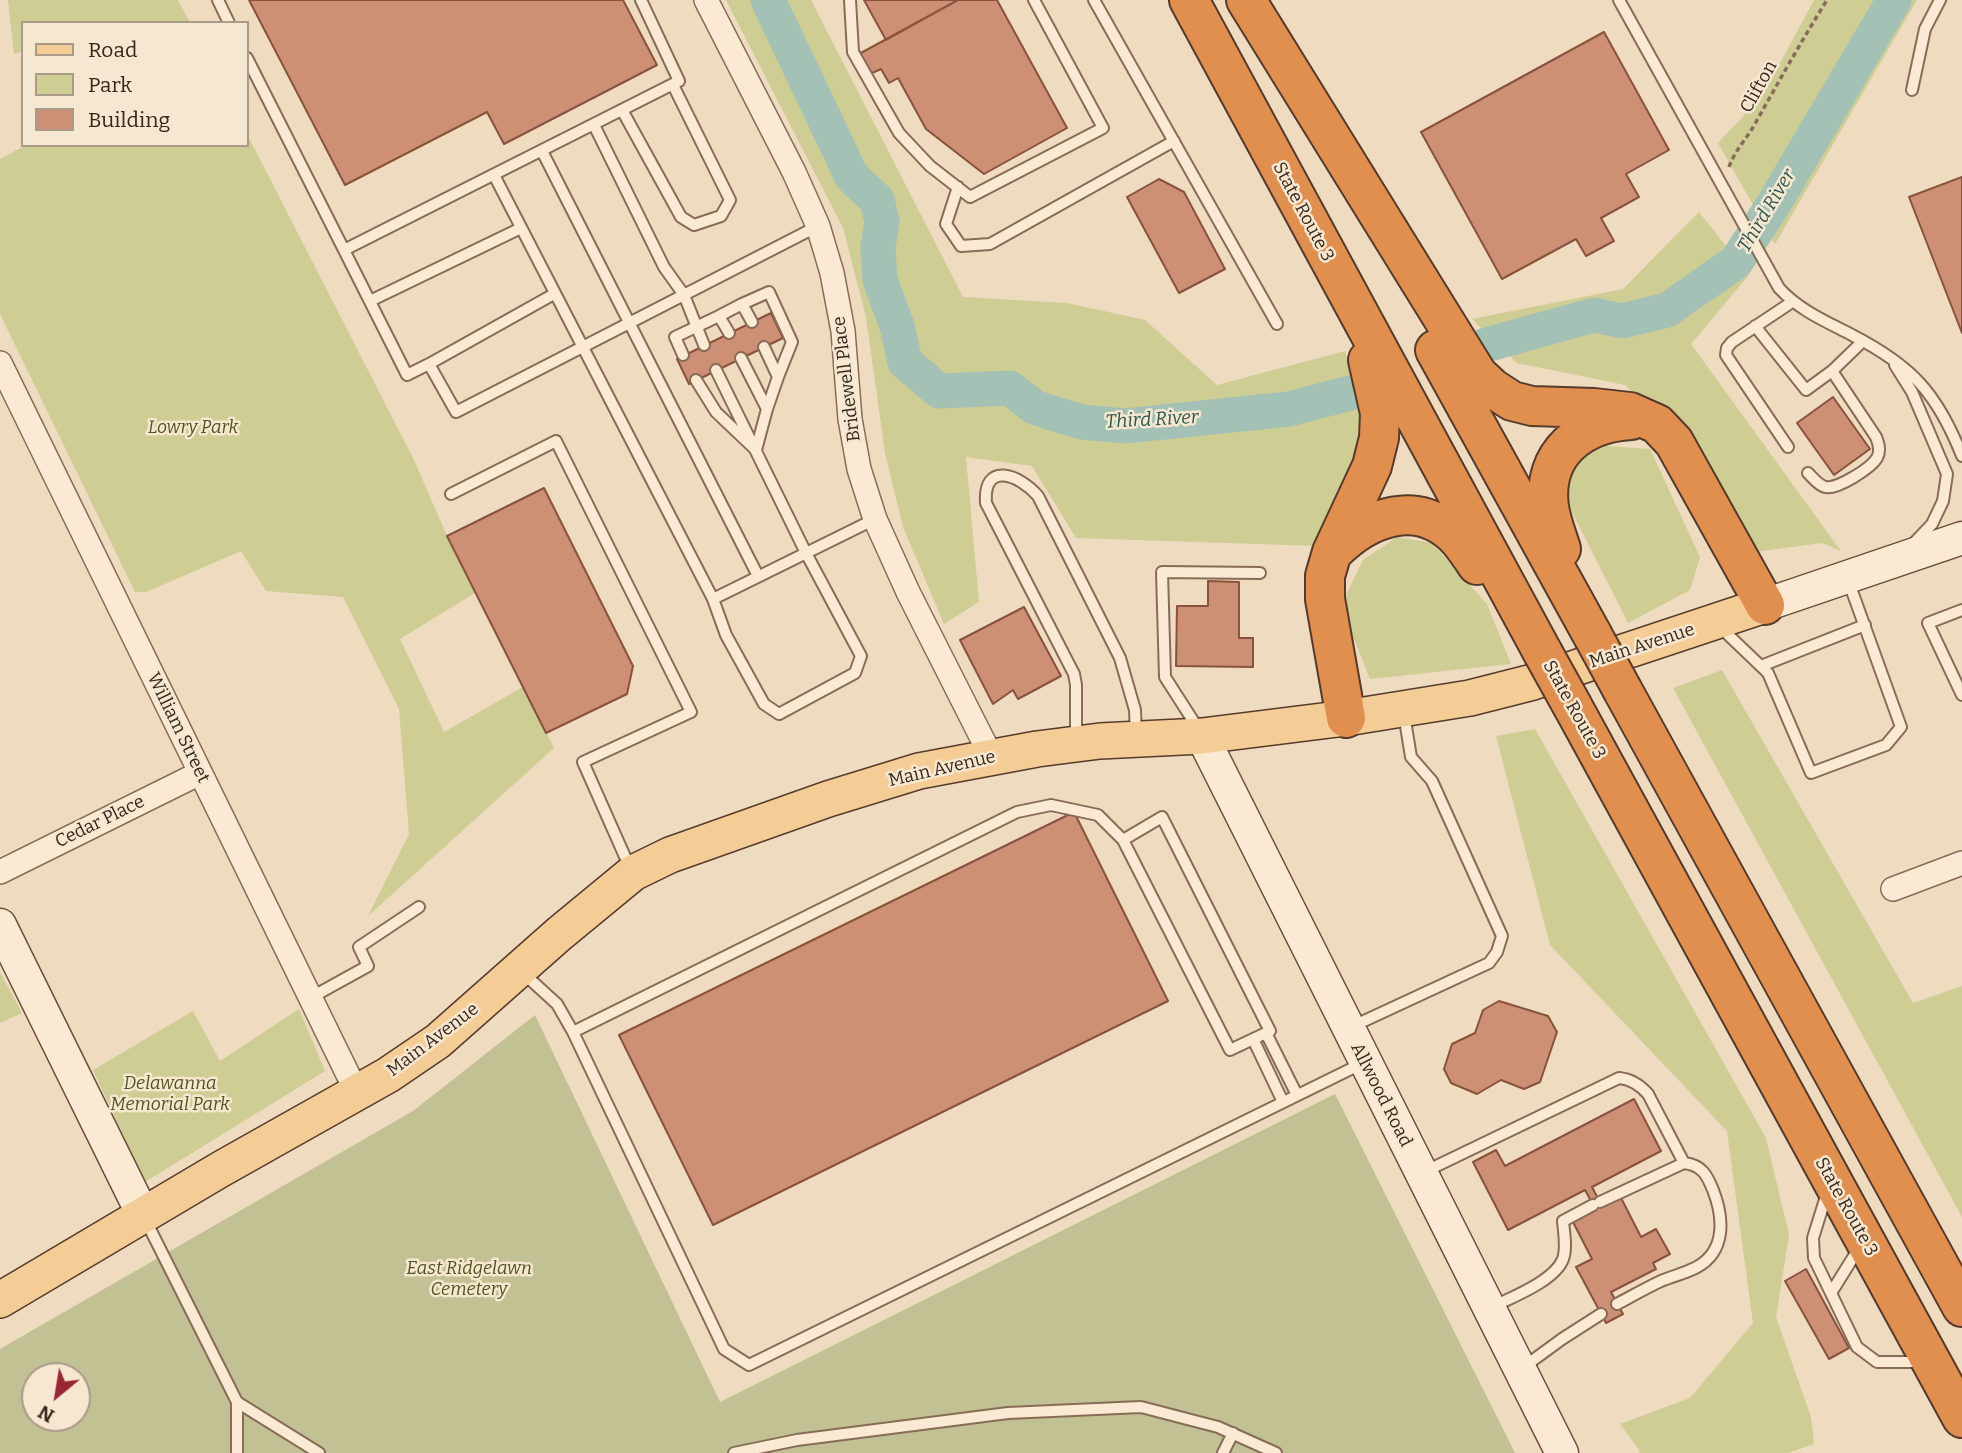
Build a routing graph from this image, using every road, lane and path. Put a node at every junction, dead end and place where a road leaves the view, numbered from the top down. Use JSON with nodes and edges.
{"nodes":[{"id":1,"x":218,"y":0,"type":"edge"},
{"id":2,"x":641,"y":0,"type":"edge"},
{"id":3,"x":706,"y":0,"type":"edge"},
{"id":4,"x":850,"y":0,"type":"edge"},
{"id":5,"x":1034,"y":0,"type":"edge"},
{"id":6,"x":1094,"y":0,"type":"edge"},
{"id":7,"x":1189,"y":0,"type":"edge"},
{"id":8,"x":1240,"y":0,"type":"edge"},
{"id":9,"x":1246,"y":0,"type":"edge"},
{"id":10,"x":1619,"y":0,"type":"edge"},
{"id":11,"x":1827,"y":0,"type":"edge"},
{"id":12,"x":1940,"y":0,"type":"edge"},
{"id":13,"x":228,"y":21,"type":"edge"},
{"id":14,"x":248,"y":60,"type":"edge"},
{"id":15,"x":673,"y":85,"type":"junction"},
{"id":16,"x":1912,"y":90,"type":"dead end"},
{"id":17,"x":622,"y":110,"type":"junction"},
{"id":18,"x":594,"y":125,"type":"junction"},
{"id":19,"x":1174,"y":141,"type":"junction"},
{"id":20,"x":542,"y":151,"type":"junction"},
{"id":21,"x":494,"y":175,"type":"junction"},
{"id":22,"x":958,"y":187,"type":"junction"},
{"id":23,"x":1724,"y":190,"type":"junction"},
{"id":24,"x":818,"y":226,"type":"junction"},
{"id":25,"x":521,"y":228,"type":"junction"},
{"id":26,"x":344,"y":250,"type":"junction"},
{"id":27,"x":554,"y":294,"type":"junction"},
{"id":28,"x":684,"y":295,"type":"junction"},
{"id":29,"x":370,"y":301,"type":"junction"},
{"id":30,"x":1792,"y":302,"type":"junction"},
{"id":31,"x":742,"y":304,"type":"junction"},
{"id":32,"x":1354,"y":308,"type":"junction"},
{"id":33,"x":719,"y":316,"type":"junction"},
{"id":34,"x":752,"y":322,"type":"dead end"},
{"id":35,"x":629,"y":324,"type":"junction"},
{"id":36,"x":1278,"y":324,"type":"dead end"},
{"id":37,"x":696,"y":326,"type":"junction"},
{"id":38,"x":1755,"y":326,"type":"junction"},
{"id":39,"x":729,"y":333,"type":"dead end"},
{"id":40,"x":1863,"y":341,"type":"junction"},
{"id":41,"x":704,"y":345,"type":"dead end"},
{"id":42,"x":764,"y":347,"type":"dead end"},
{"id":43,"x":582,"y":348,"type":"junction"},
{"id":44,"x":682,"y":355,"type":"dead end"},
{"id":45,"x":741,"y":358,"type":"dead end"},
{"id":46,"x":1891,"y":359,"type":"junction"},
{"id":47,"x":429,"y":363,"type":"junction"},
{"id":48,"x":1,"y":369,"type":"edge"},
{"id":49,"x":716,"y":370,"type":"dead end"},
{"id":50,"x":1832,"y":372,"type":"junction"},
{"id":51,"x":778,"y":377,"type":"junction"},
{"id":52,"x":696,"y":380,"type":"dead end"},
{"id":53,"x":767,"y":409,"type":"junction"},
{"id":54,"x":1657,"y":424,"type":"junction"},
{"id":55,"x":1788,"y":446,"type":"dead end"},
{"id":56,"x":756,"y":450,"type":"junction"},
{"id":57,"x":1962,"y":456,"type":"edge"},
{"id":58,"x":1808,"y":473,"type":"dead end"},
{"id":59,"x":451,"y":494,"type":"dead end"},
{"id":60,"x":875,"y":519,"type":"junction"},
{"id":61,"x":1962,"y":537,"type":"edge"},
{"id":62,"x":1332,"y":552,"type":"junction"},
{"id":63,"x":806,"y":553,"type":"junction"},
{"id":64,"x":1261,"y":573,"type":"dead end"},
{"id":65,"x":1860,"y":573,"type":"junction"},
{"id":66,"x":758,"y":576,"type":"junction"},
{"id":67,"x":713,"y":600,"type":"junction"},
{"id":68,"x":1765,"y":605,"type":"junction"},
{"id":69,"x":1962,"y":610,"type":"edge"},
{"id":70,"x":1714,"y":622,"type":"junction"},
{"id":71,"x":1865,"y":625,"type":"junction"},
{"id":72,"x":1593,"y":636,"type":"junction"},
{"id":73,"x":1543,"y":653,"type":"junction"},
{"id":74,"x":1761,"y":666,"type":"junction"},
{"id":75,"x":1962,"y":695,"type":"edge"},
{"id":76,"x":1403,"y":710,"type":"junction"},
{"id":77,"x":1346,"y":718,"type":"junction"},
{"id":78,"x":1202,"y":736,"type":"junction"},
{"id":79,"x":1136,"y":739,"type":"junction"},
{"id":80,"x":1076,"y":744,"type":"junction"},
{"id":81,"x":992,"y":758,"type":"junction"},
{"id":82,"x":200,"y":773,"type":"junction"},
{"id":83,"x":1124,"y":840,"type":"junction"},
{"id":84,"x":1962,"y":863,"type":"edge"},
{"id":85,"x":0,"y":872,"type":"edge"},
{"id":86,"x":633,"y":873,"type":"junction"},
{"id":87,"x":1893,"y":889,"type":"dead end"},
{"id":88,"x":419,"y":907,"type":"dead end"},
{"id":89,"x":0,"y":925,"type":"edge"},
{"id":90,"x":520,"y":970,"type":"junction"},
{"id":91,"x":310,"y":998,"type":"junction"},
{"id":92,"x":1348,"y":1028,"type":"junction"},
{"id":93,"x":573,"y":1032,"type":"junction"},
{"id":94,"x":1266,"y":1033,"type":"junction"},
{"id":95,"x":1253,"y":1039,"type":"junction"},
{"id":96,"x":1365,"y":1062,"type":"junction"},
{"id":97,"x":357,"y":1093,"type":"junction"},
{"id":98,"x":1297,"y":1095,"type":"junction"},
{"id":99,"x":1283,"y":1102,"type":"junction"},
{"id":100,"x":1684,"y":1163,"type":"junction"},
{"id":101,"x":1421,"y":1174,"type":"junction"},
{"id":102,"x":1831,"y":1180,"type":"junction"},
{"id":103,"x":143,"y":1215,"type":"junction"},
{"id":104,"x":1864,"y":1239,"type":"junction"},
{"id":105,"x":1831,"y":1293,"type":"junction"},
{"id":106,"x":0,"y":1300,"type":"edge"},
{"id":107,"x":1617,"y":1304,"type":"dead end"},
{"id":108,"x":1962,"y":1307,"type":"edge"},
{"id":109,"x":1488,"y":1309,"type":"junction"},
{"id":110,"x":1601,"y":1314,"type":"dead end"},
{"id":111,"x":1931,"y":1362,"type":"junction"},
{"id":112,"x":1519,"y":1370,"type":"junction"},
{"id":113,"x":237,"y":1402,"type":"junction"},
{"id":114,"x":1962,"y":1418,"type":"edge"},
{"id":115,"x":1233,"y":1433,"type":"junction"},
{"id":116,"x":237,"y":1453,"type":"edge"},
{"id":117,"x":319,"y":1453,"type":"edge"},
{"id":118,"x":734,"y":1453,"type":"edge"},
{"id":119,"x":1223,"y":1453,"type":"edge"},
{"id":120,"x":1276,"y":1453,"type":"edge"},
{"id":121,"x":1562,"y":1453,"type":"edge"}],
"edges":[{"from":1,"to":13,"type":"lane"},
{"from":2,"to":15,"type":"lane"},
{"from":3,"to":24,"type":"street","name":"Bridewell Place"},
{"from":4,"to":22,"type":"lane"},
{"from":5,"to":22,"type":"lane"},
{"from":6,"to":19,"type":"lane"},
{"from":7,"to":32,"type":"highway","name":"State Route 3"},
{"from":8,"to":72,"type":"highway"},
{"from":9,"to":54,"type":"highway"},
{"from":10,"to":23,"type":"lane"},
{"from":11,"to":23,"type":"path","name":"Clifton"},
{"from":12,"to":16,"type":"lane"},
{"from":14,"to":26,"type":"lane"},
{"from":15,"to":17,"type":"lane"},
{"from":15,"to":17,"type":"lane"},
{"from":17,"to":18,"type":"lane"},
{"from":18,"to":20,"type":"lane"},
{"from":18,"to":28,"type":"lane"},
{"from":19,"to":22,"type":"lane"},
{"from":19,"to":36,"type":"lane"},
{"from":20,"to":21,"type":"lane"},
{"from":20,"to":35,"type":"lane"},
{"from":21,"to":25,"type":"lane"},
{"from":21,"to":26,"type":"lane"},
{"from":23,"to":30,"type":"lane"},
{"from":24,"to":28,"type":"lane"},
{"from":24,"to":60,"type":"street","name":"Bridewell Place"},
{"from":25,"to":27,"type":"lane"},
{"from":25,"to":29,"type":"lane"},
{"from":26,"to":29,"type":"lane"},
{"from":27,"to":43,"type":"lane"},
{"from":27,"to":47,"type":"lane"},
{"from":28,"to":35,"type":"lane"},
{"from":28,"to":37,"type":"lane"},
{"from":29,"to":47,"type":"lane"},
{"from":30,"to":38,"type":"lane"},
{"from":30,"to":40,"type":"lane"},
{"from":31,"to":33,"type":"lane"},
{"from":31,"to":34,"type":"lane"},
{"from":31,"to":51,"type":"lane"},
{"from":32,"to":62,"type":"highway"},
{"from":32,"to":73,"type":"highway","name":"State Route 3"},
{"from":33,"to":37,"type":"lane"},
{"from":33,"to":39,"type":"lane"},
{"from":35,"to":43,"type":"lane"},
{"from":35,"to":66,"type":"lane"},
{"from":37,"to":41,"type":"lane"},
{"from":37,"to":44,"type":"lane"},
{"from":38,"to":50,"type":"lane"},
{"from":38,"to":55,"type":"lane"},
{"from":40,"to":46,"type":"lane"},
{"from":40,"to":50,"type":"lane"},
{"from":42,"to":51,"type":"lane"},
{"from":43,"to":47,"type":"lane"},
{"from":43,"to":67,"type":"lane"},
{"from":45,"to":53,"type":"lane"},
{"from":46,"to":57,"type":"lane"},
{"from":46,"to":65,"type":"lane"},
{"from":48,"to":82,"type":"street","name":"William Street"},
{"from":49,"to":56,"type":"lane"},
{"from":50,"to":58,"type":"lane"},
{"from":51,"to":53,"type":"lane"},
{"from":52,"to":56,"type":"lane"},
{"from":53,"to":56,"type":"lane"},
{"from":54,"to":68,"type":"highway"},
{"from":54,"to":72,"type":"highway"},
{"from":56,"to":63,"type":"lane"},
{"from":59,"to":86,"type":"lane"},
{"from":60,"to":63,"type":"lane"},
{"from":60,"to":81,"type":"street","name":"Bridewell Place"},
{"from":61,"to":65,"type":"main road","name":"Main Avenue"},
{"from":62,"to":73,"type":"highway"},
{"from":62,"to":77,"type":"highway"},
{"from":63,"to":66,"type":"lane"},
{"from":63,"to":67,"type":"lane"},
{"from":64,"to":78,"type":"lane"},
{"from":65,"to":68,"type":"main road","name":"Main Avenue"},
{"from":65,"to":71,"type":"lane"},
{"from":66,"to":67,"type":"lane"},
{"from":68,"to":70,"type":"main road","name":"Main Avenue"},
{"from":69,"to":75,"type":"lane"},
{"from":70,"to":74,"type":"lane"},
{"from":70,"to":76,"type":"main road","name":"Main Avenue"},
{"from":71,"to":74,"type":"lane"},
{"from":71,"to":74,"type":"lane"},
{"from":72,"to":108,"type":"highway","bridge":true},
{"from":73,"to":102,"type":"highway","name":"State Route 3","bridge":true},
{"from":76,"to":77,"type":"main road","name":"Main Avenue"},
{"from":76,"to":92,"type":"lane"},
{"from":77,"to":78,"type":"main road","name":"Main Avenue"},
{"from":78,"to":79,"type":"main road","name":"Main Avenue"},
{"from":78,"to":92,"type":"main road","name":"Allwood Road"},
{"from":79,"to":80,"type":"main road","name":"Main Avenue"},
{"from":79,"to":80,"type":"lane"},
{"from":80,"to":81,"type":"main road","name":"Main Avenue"},
{"from":81,"to":86,"type":"main road","name":"Main Avenue"},
{"from":82,"to":85,"type":"street","name":"Cedar Place"},
{"from":82,"to":91,"type":"street","name":"William Street"},
{"from":83,"to":93,"type":"lane"},
{"from":83,"to":94,"type":"lane"},
{"from":83,"to":95,"type":"lane"},
{"from":84,"to":87,"type":"street"},
{"from":86,"to":90,"type":"main road","name":"Main Avenue"},
{"from":88,"to":91,"type":"lane"},
{"from":89,"to":103,"type":"main road"},
{"from":90,"to":93,"type":"lane"},
{"from":90,"to":97,"type":"main road","name":"Main Avenue"},
{"from":91,"to":97,"type":"street","name":"William Street"},
{"from":92,"to":96,"type":"main road","name":"Allwood Road"},
{"from":93,"to":99,"type":"lane"},
{"from":94,"to":95,"type":"lane"},
{"from":94,"to":98,"type":"lane"},
{"from":95,"to":99,"type":"lane"},
{"from":96,"to":98,"type":"lane"},
{"from":96,"to":101,"type":"main road","name":"Allwood Road"},
{"from":97,"to":103,"type":"main road","name":"Main Avenue"},
{"from":98,"to":99,"type":"lane"},
{"from":100,"to":101,"type":"lane"},
{"from":100,"to":107,"type":"lane"},
{"from":100,"to":109,"type":"lane"},
{"from":101,"to":109,"type":"main road","name":"Allwood Road"},
{"from":102,"to":104,"type":"highway","name":"State Route 3"},
{"from":102,"to":105,"type":"lane"},
{"from":103,"to":106,"type":"main road","name":"Main Avenue"},
{"from":103,"to":113,"type":"lane"},
{"from":104,"to":105,"type":"lane"},
{"from":104,"to":111,"type":"highway","name":"State Route 3"},
{"from":105,"to":111,"type":"lane"},
{"from":109,"to":112,"type":"main road","name":"Allwood Road"},
{"from":110,"to":112,"type":"lane"},
{"from":111,"to":114,"type":"highway","name":"State Route 3"},
{"from":112,"to":121,"type":"main road","name":"Allwood Road"},
{"from":113,"to":116,"type":"lane"},
{"from":113,"to":117,"type":"lane"},
{"from":115,"to":118,"type":"lane"},
{"from":115,"to":119,"type":"lane"},
{"from":115,"to":120,"type":"lane"}]}
